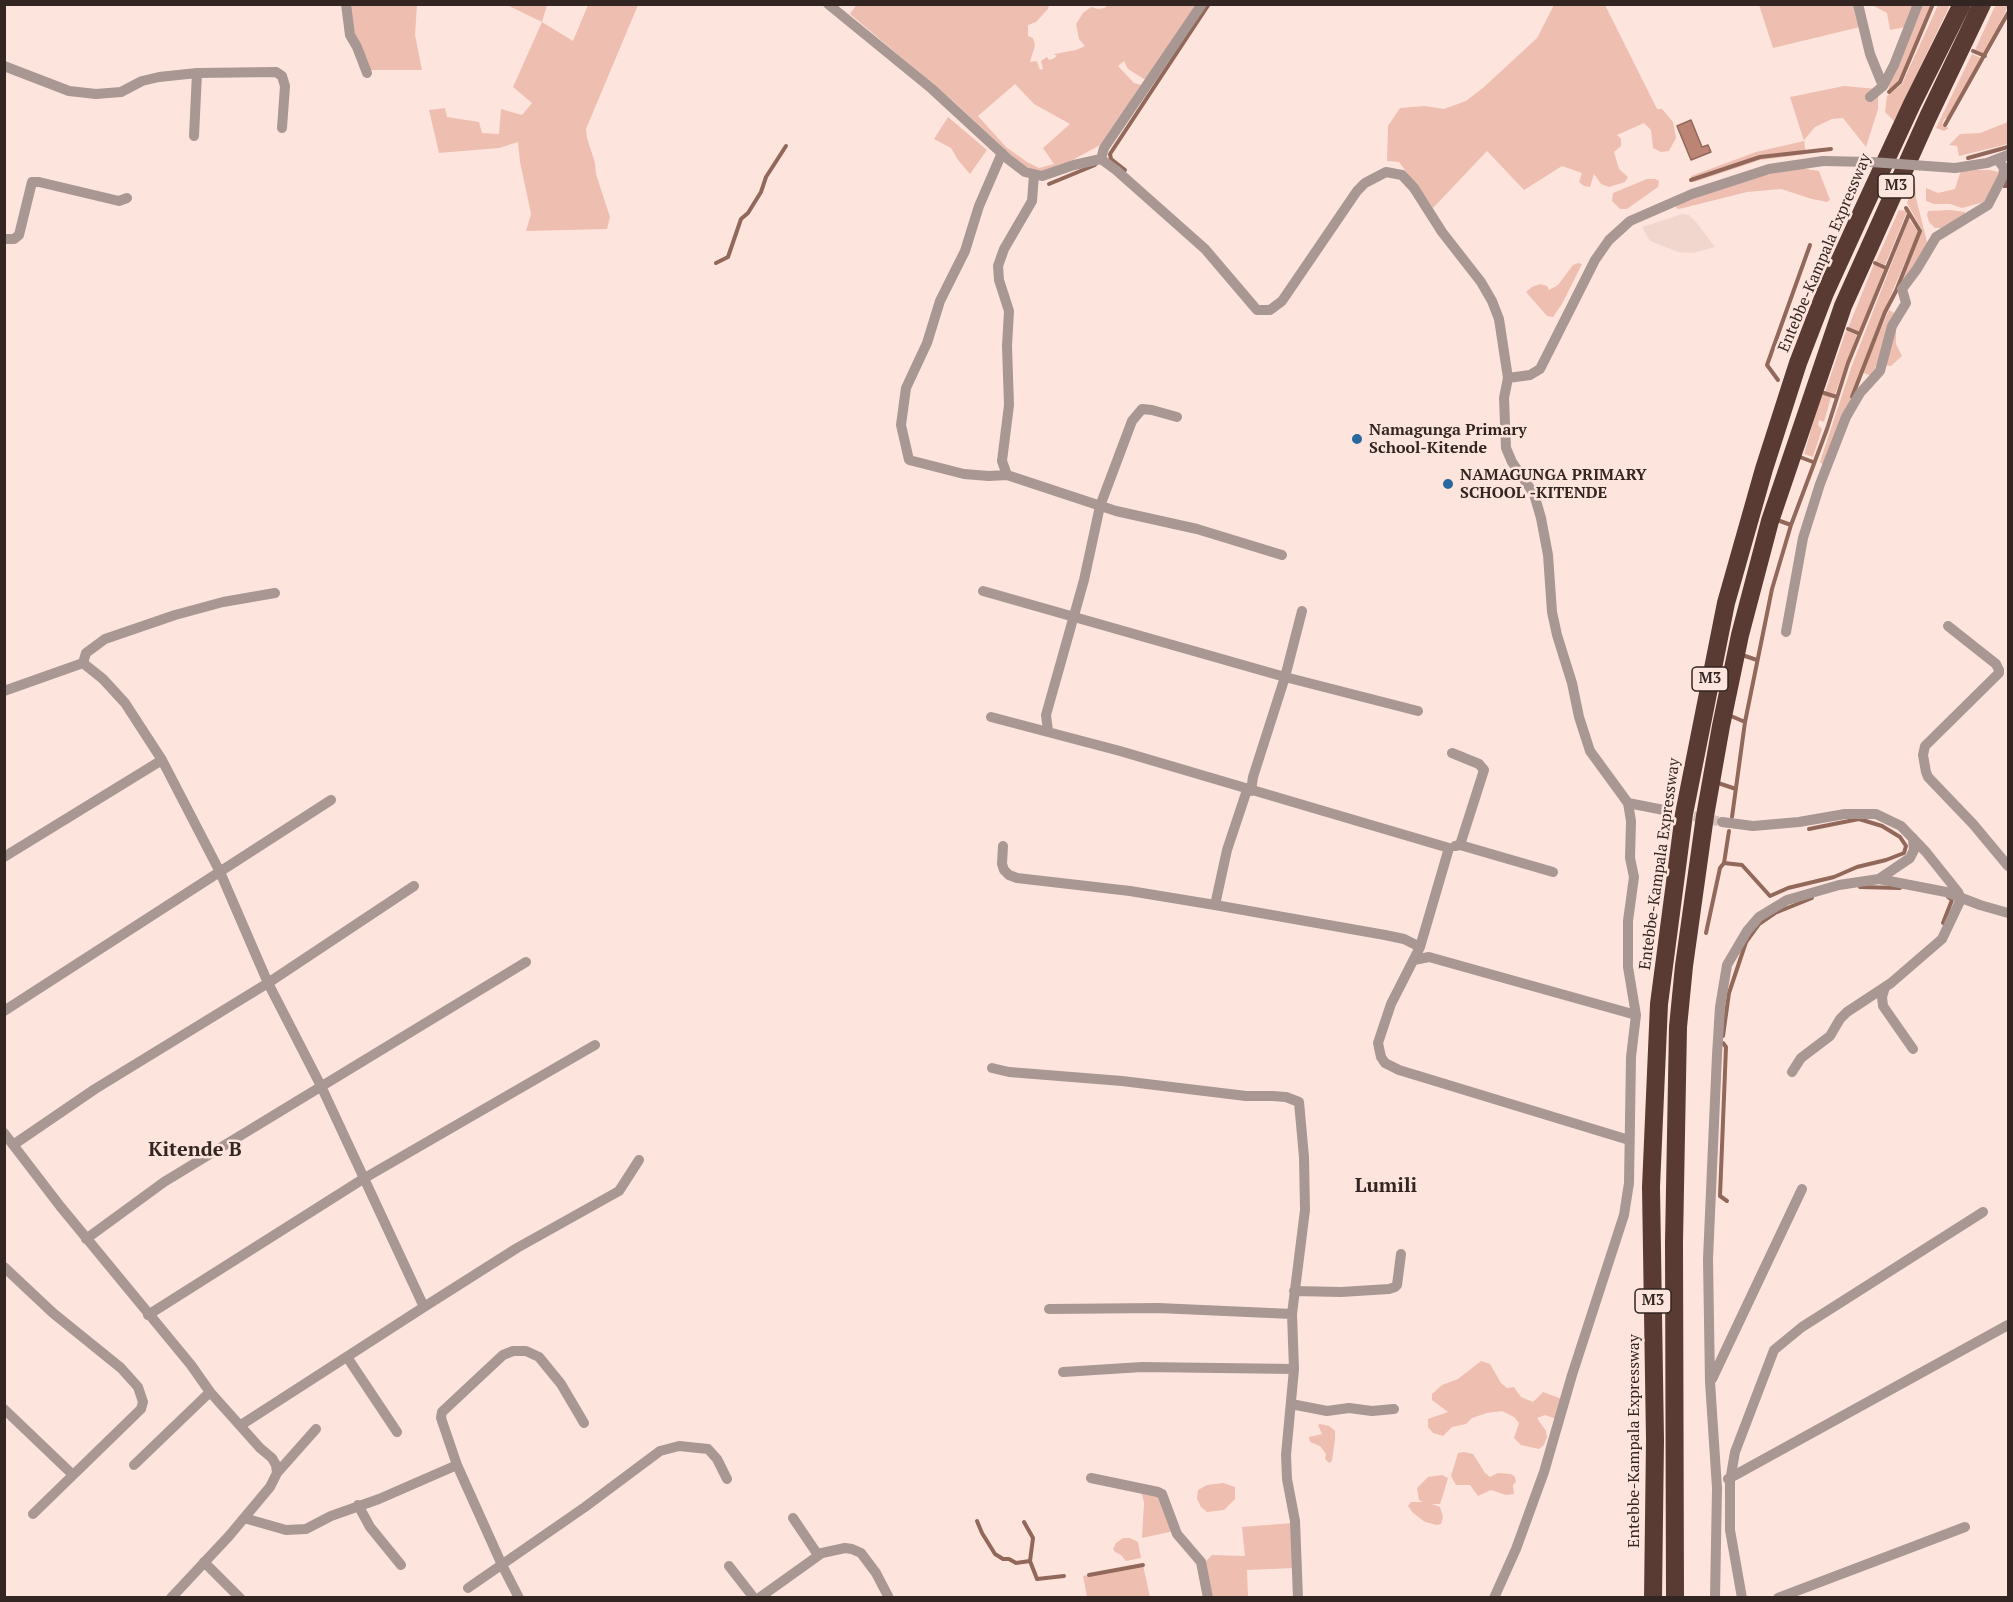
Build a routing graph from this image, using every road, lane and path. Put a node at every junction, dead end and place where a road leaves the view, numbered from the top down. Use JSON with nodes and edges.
{"nodes":[{"id":1,"x":346,"y":4,"type":"edge"},
{"id":2,"x":828,"y":4,"type":"edge"},
{"id":3,"x":1202,"y":4,"type":"edge"},
{"id":4,"x":1858,"y":4,"type":"edge"},
{"id":5,"x":1918,"y":4,"type":"edge"},
{"id":6,"x":1962,"y":4,"type":"edge"},
{"id":7,"x":1982,"y":4,"type":"edge"},
{"id":8,"x":4,"y":66,"type":"edge"},
{"id":9,"x":197,"y":73,"type":"junction"},
{"id":10,"x":367,"y":73,"type":"dead end"},
{"id":11,"x":1882,"y":86,"type":"junction"},
{"id":12,"x":1870,"y":97,"type":"dead end"},
{"id":13,"x":282,"y":128,"type":"dead end"},
{"id":14,"x":195,"y":136,"type":"dead end"},
{"id":15,"x":1002,"y":153,"type":"junction"},
{"id":16,"x":2003,"y":157,"type":"edge"},
{"id":17,"x":1101,"y":159,"type":"junction"},
{"id":18,"x":1034,"y":175,"type":"junction"},
{"id":19,"x":127,"y":198,"type":"dead end"},
{"id":20,"x":4,"y":239,"type":"edge"},
{"id":21,"x":1508,"y":378,"type":"junction"},
{"id":22,"x":1177,"y":417,"type":"dead end"},
{"id":23,"x":1007,"y":475,"type":"junction"},
{"id":24,"x":1100,"y":506,"type":"junction"},
{"id":25,"x":1282,"y":555,"type":"dead end"},
{"id":26,"x":983,"y":591,"type":"dead end"},
{"id":27,"x":275,"y":593,"type":"dead end"},
{"id":28,"x":1302,"y":611,"type":"dead end"},
{"id":29,"x":1074,"y":617,"type":"junction"},
{"id":30,"x":1948,"y":626,"type":"dead end"},
{"id":31,"x":1786,"y":633,"type":"dead end"},
{"id":32,"x":83,"y":663,"type":"junction"},
{"id":33,"x":1285,"y":677,"type":"junction"},
{"id":34,"x":4,"y":692,"type":"edge"},
{"id":35,"x":1418,"y":711,"type":"dead end"},
{"id":36,"x":992,"y":717,"type":"dead end"},
{"id":37,"x":1048,"y":731,"type":"junction"},
{"id":38,"x":1452,"y":753,"type":"dead end"},
{"id":39,"x":162,"y":760,"type":"junction"},
{"id":40,"x":1249,"y":790,"type":"junction"},
{"id":41,"x":331,"y":800,"type":"dead end"},
{"id":42,"x":1628,"y":803,"type":"junction"},
{"id":43,"x":1668,"y":810,"type":"tunnel mouth"},
{"id":44,"x":1722,"y":822,"type":"tunnel mouth"},
{"id":45,"x":1912,"y":838,"type":"junction"},
{"id":46,"x":1003,"y":846,"type":"dead end"},
{"id":47,"x":1455,"y":846,"type":"junction"},
{"id":48,"x":4,"y":857,"type":"edge"},
{"id":49,"x":2008,"y":866,"type":"edge"},
{"id":50,"x":220,"y":872,"type":"junction"},
{"id":51,"x":1553,"y":872,"type":"dead end"},
{"id":52,"x":1880,"y":879,"type":"junction"},
{"id":53,"x":414,"y":886,"type":"dead end"},
{"id":54,"x":1961,"y":899,"type":"junction"},
{"id":55,"x":1215,"y":905,"type":"junction"},
{"id":56,"x":2008,"y":914,"type":"edge"},
{"id":57,"x":1420,"y":946,"type":"junction"},
{"id":58,"x":1414,"y":960,"type":"junction"},
{"id":59,"x":526,"y":962,"type":"dead end"},
{"id":60,"x":268,"y":983,"type":"junction"},
{"id":61,"x":1885,"y":987,"type":"junction"},
{"id":62,"x":4,"y":1011,"type":"edge"},
{"id":63,"x":1636,"y":1015,"type":"junction"},
{"id":64,"x":595,"y":1044,"type":"dead end"},
{"id":65,"x":1913,"y":1049,"type":"dead end"},
{"id":66,"x":992,"y":1068,"type":"dead end"},
{"id":67,"x":1792,"y":1072,"type":"dead end"},
{"id":68,"x":321,"y":1086,"type":"junction"},
{"id":69,"x":4,"y":1134,"type":"edge"},
{"id":70,"x":1629,"y":1140,"type":"junction"},
{"id":71,"x":13,"y":1145,"type":"junction"},
{"id":72,"x":639,"y":1160,"type":"dead end"},
{"id":73,"x":363,"y":1179,"type":"junction"},
{"id":74,"x":1802,"y":1189,"type":"dead end"},
{"id":75,"x":1983,"y":1212,"type":"dead end"},
{"id":76,"x":86,"y":1239,"type":"junction"},
{"id":77,"x":1401,"y":1254,"type":"dead end"},
{"id":78,"x":4,"y":1267,"type":"edge"},
{"id":79,"x":1294,"y":1291,"type":"junction"},
{"id":80,"x":424,"y":1307,"type":"junction"},
{"id":81,"x":1049,"y":1309,"type":"dead end"},
{"id":82,"x":1292,"y":1314,"type":"junction"},
{"id":83,"x":148,"y":1315,"type":"junction"},
{"id":84,"x":2008,"y":1325,"type":"edge"},
{"id":85,"x":347,"y":1357,"type":"junction"},
{"id":86,"x":1294,"y":1369,"type":"junction"},
{"id":87,"x":1063,"y":1372,"type":"dead end"},
{"id":88,"x":1710,"y":1382,"type":"junction"},
{"id":89,"x":210,"y":1392,"type":"junction"},
{"id":90,"x":1292,"y":1404,"type":"junction"},
{"id":91,"x":4,"y":1408,"type":"edge"},
{"id":92,"x":1394,"y":1409,"type":"dead end"},
{"id":93,"x":584,"y":1423,"type":"dead end"},
{"id":94,"x":241,"y":1425,"type":"junction"},
{"id":95,"x":316,"y":1429,"type":"dead end"},
{"id":96,"x":396,"y":1432,"type":"dead end"},
{"id":97,"x":134,"y":1465,"type":"dead end"},
{"id":98,"x":457,"y":1465,"type":"junction"},
{"id":99,"x":277,"y":1473,"type":"junction"},
{"id":100,"x":72,"y":1474,"type":"junction"},
{"id":101,"x":1731,"y":1477,"type":"junction"},
{"id":102,"x":1091,"y":1478,"type":"dead end"},
{"id":103,"x":728,"y":1479,"type":"dead end"},
{"id":104,"x":1716,"y":1488,"type":"junction"},
{"id":105,"x":358,"y":1505,"type":"junction"},
{"id":106,"x":33,"y":1514,"type":"dead end"},
{"id":107,"x":244,"y":1518,"type":"junction"},
{"id":108,"x":793,"y":1518,"type":"dead end"},
{"id":109,"x":1965,"y":1527,"type":"dead end"},
{"id":110,"x":818,"y":1555,"type":"junction"},
{"id":111,"x":204,"y":1562,"type":"junction"},
{"id":112,"x":401,"y":1565,"type":"dead end"},
{"id":113,"x":502,"y":1565,"type":"junction"},
{"id":114,"x":729,"y":1566,"type":"dead end"},
{"id":115,"x":468,"y":1588,"type":"dead end"},
{"id":116,"x":171,"y":1598,"type":"edge"},
{"id":117,"x":240,"y":1598,"type":"edge"},
{"id":118,"x":519,"y":1598,"type":"edge"},
{"id":119,"x":754,"y":1598,"type":"edge"},
{"id":120,"x":759,"y":1598,"type":"edge"},
{"id":121,"x":889,"y":1598,"type":"edge"},
{"id":122,"x":1208,"y":1598,"type":"edge"},
{"id":123,"x":1298,"y":1598,"type":"edge"},
{"id":124,"x":1494,"y":1598,"type":"edge"},
{"id":125,"x":1653,"y":1598,"type":"edge"},
{"id":126,"x":1675,"y":1598,"type":"edge"},
{"id":127,"x":1715,"y":1598,"type":"edge"},
{"id":128,"x":1742,"y":1598,"type":"edge"},
{"id":129,"x":1778,"y":1598,"type":"edge"}],
"edges":[{"from":1,"to":10,"type":"street"},
{"from":2,"to":15,"type":"street"},
{"from":3,"to":17,"type":"street"},
{"from":4,"to":11,"type":"street"},
{"from":5,"to":11,"type":"street"},
{"from":6,"to":125,"type":"highway","name":"Entebbe-Kampala Expressway","number":"M3"},
{"from":7,"to":126,"type":"highway","number":"M3"},
{"from":8,"to":9,"type":"street"},
{"from":9,"to":13,"type":"street"},
{"from":9,"to":14,"type":"street"},
{"from":11,"to":12,"type":"street"},
{"from":15,"to":18,"type":"street"},
{"from":15,"to":23,"type":"street"},
{"from":16,"to":21,"type":"street","bridge":true},
{"from":16,"to":31,"type":"street"},
{"from":17,"to":18,"type":"street"},
{"from":17,"to":21,"type":"street"},
{"from":18,"to":23,"type":"street"},
{"from":19,"to":20,"type":"street"},
{"from":21,"to":42,"type":"street"},
{"from":22,"to":24,"type":"street"},
{"from":23,"to":24,"type":"street"},
{"from":24,"to":25,"type":"street"},
{"from":24,"to":29,"type":"street"},
{"from":26,"to":29,"type":"street"},
{"from":27,"to":32,"type":"street"},
{"from":28,"to":33,"type":"street"},
{"from":29,"to":33,"type":"street"},
{"from":29,"to":37,"type":"street"},
{"from":30,"to":49,"type":"street"},
{"from":32,"to":34,"type":"street"},
{"from":32,"to":39,"type":"street"},
{"from":33,"to":35,"type":"street"},
{"from":33,"to":40,"type":"street"},
{"from":36,"to":37,"type":"street"},
{"from":37,"to":40,"type":"street"},
{"from":38,"to":47,"type":"street"},
{"from":39,"to":48,"type":"street"},
{"from":39,"to":50,"type":"street"},
{"from":40,"to":47,"type":"street"},
{"from":40,"to":55,"type":"street"},
{"from":41,"to":50,"type":"street"},
{"from":42,"to":43,"type":"street"},
{"from":42,"to":63,"type":"street"},
{"from":44,"to":45,"type":"street"},
{"from":45,"to":52,"type":"street"},
{"from":45,"to":54,"type":"street"},
{"from":46,"to":55,"type":"street"},
{"from":47,"to":51,"type":"street"},
{"from":47,"to":57,"type":"street"},
{"from":50,"to":60,"type":"street"},
{"from":50,"to":62,"type":"street"},
{"from":52,"to":54,"type":"street"},
{"from":52,"to":88,"type":"street"},
{"from":53,"to":60,"type":"street"},
{"from":54,"to":56,"type":"street"},
{"from":54,"to":61,"type":"street"},
{"from":55,"to":57,"type":"street"},
{"from":57,"to":58,"type":"street"},
{"from":58,"to":63,"type":"street"},
{"from":58,"to":70,"type":"street"},
{"from":59,"to":68,"type":"street"},
{"from":60,"to":68,"type":"street"},
{"from":60,"to":71,"type":"street"},
{"from":61,"to":65,"type":"street"},
{"from":61,"to":67,"type":"street"},
{"from":63,"to":70,"type":"street"},
{"from":64,"to":73,"type":"street"},
{"from":66,"to":79,"type":"street"},
{"from":68,"to":73,"type":"street"},
{"from":68,"to":76,"type":"street"},
{"from":69,"to":71,"type":"street"},
{"from":70,"to":124,"type":"street"},
{"from":71,"to":76,"type":"street"},
{"from":72,"to":80,"type":"street"},
{"from":73,"to":80,"type":"street"},
{"from":73,"to":83,"type":"street"},
{"from":74,"to":88,"type":"street"},
{"from":75,"to":101,"type":"street"},
{"from":76,"to":83,"type":"street"},
{"from":77,"to":79,"type":"street"},
{"from":78,"to":100,"type":"street"},
{"from":79,"to":82,"type":"street"},
{"from":80,"to":85,"type":"street"},
{"from":81,"to":82,"type":"street"},
{"from":82,"to":86,"type":"street"},
{"from":83,"to":89,"type":"street"},
{"from":84,"to":101,"type":"street"},
{"from":85,"to":94,"type":"street"},
{"from":85,"to":96,"type":"street"},
{"from":86,"to":87,"type":"street"},
{"from":86,"to":90,"type":"street"},
{"from":88,"to":104,"type":"street"},
{"from":89,"to":94,"type":"street"},
{"from":89,"to":97,"type":"street"},
{"from":90,"to":92,"type":"street"},
{"from":90,"to":123,"type":"street"},
{"from":91,"to":100,"type":"street"},
{"from":93,"to":98,"type":"street"},
{"from":94,"to":99,"type":"street"},
{"from":95,"to":99,"type":"street"},
{"from":98,"to":105,"type":"street"},
{"from":98,"to":113,"type":"street"},
{"from":99,"to":107,"type":"street"},
{"from":100,"to":106,"type":"street"},
{"from":101,"to":104,"type":"street"},
{"from":101,"to":128,"type":"street"},
{"from":102,"to":122,"type":"street"},
{"from":103,"to":113,"type":"street"},
{"from":104,"to":127,"type":"street"},
{"from":105,"to":107,"type":"street"},
{"from":105,"to":112,"type":"street"},
{"from":107,"to":111,"type":"street"},
{"from":108,"to":110,"type":"street"},
{"from":109,"to":129,"type":"street"},
{"from":110,"to":120,"type":"street"},
{"from":110,"to":121,"type":"street"},
{"from":111,"to":116,"type":"street"},
{"from":111,"to":117,"type":"street"},
{"from":113,"to":115,"type":"street"},
{"from":113,"to":118,"type":"street"},
{"from":114,"to":119,"type":"street"}]}
